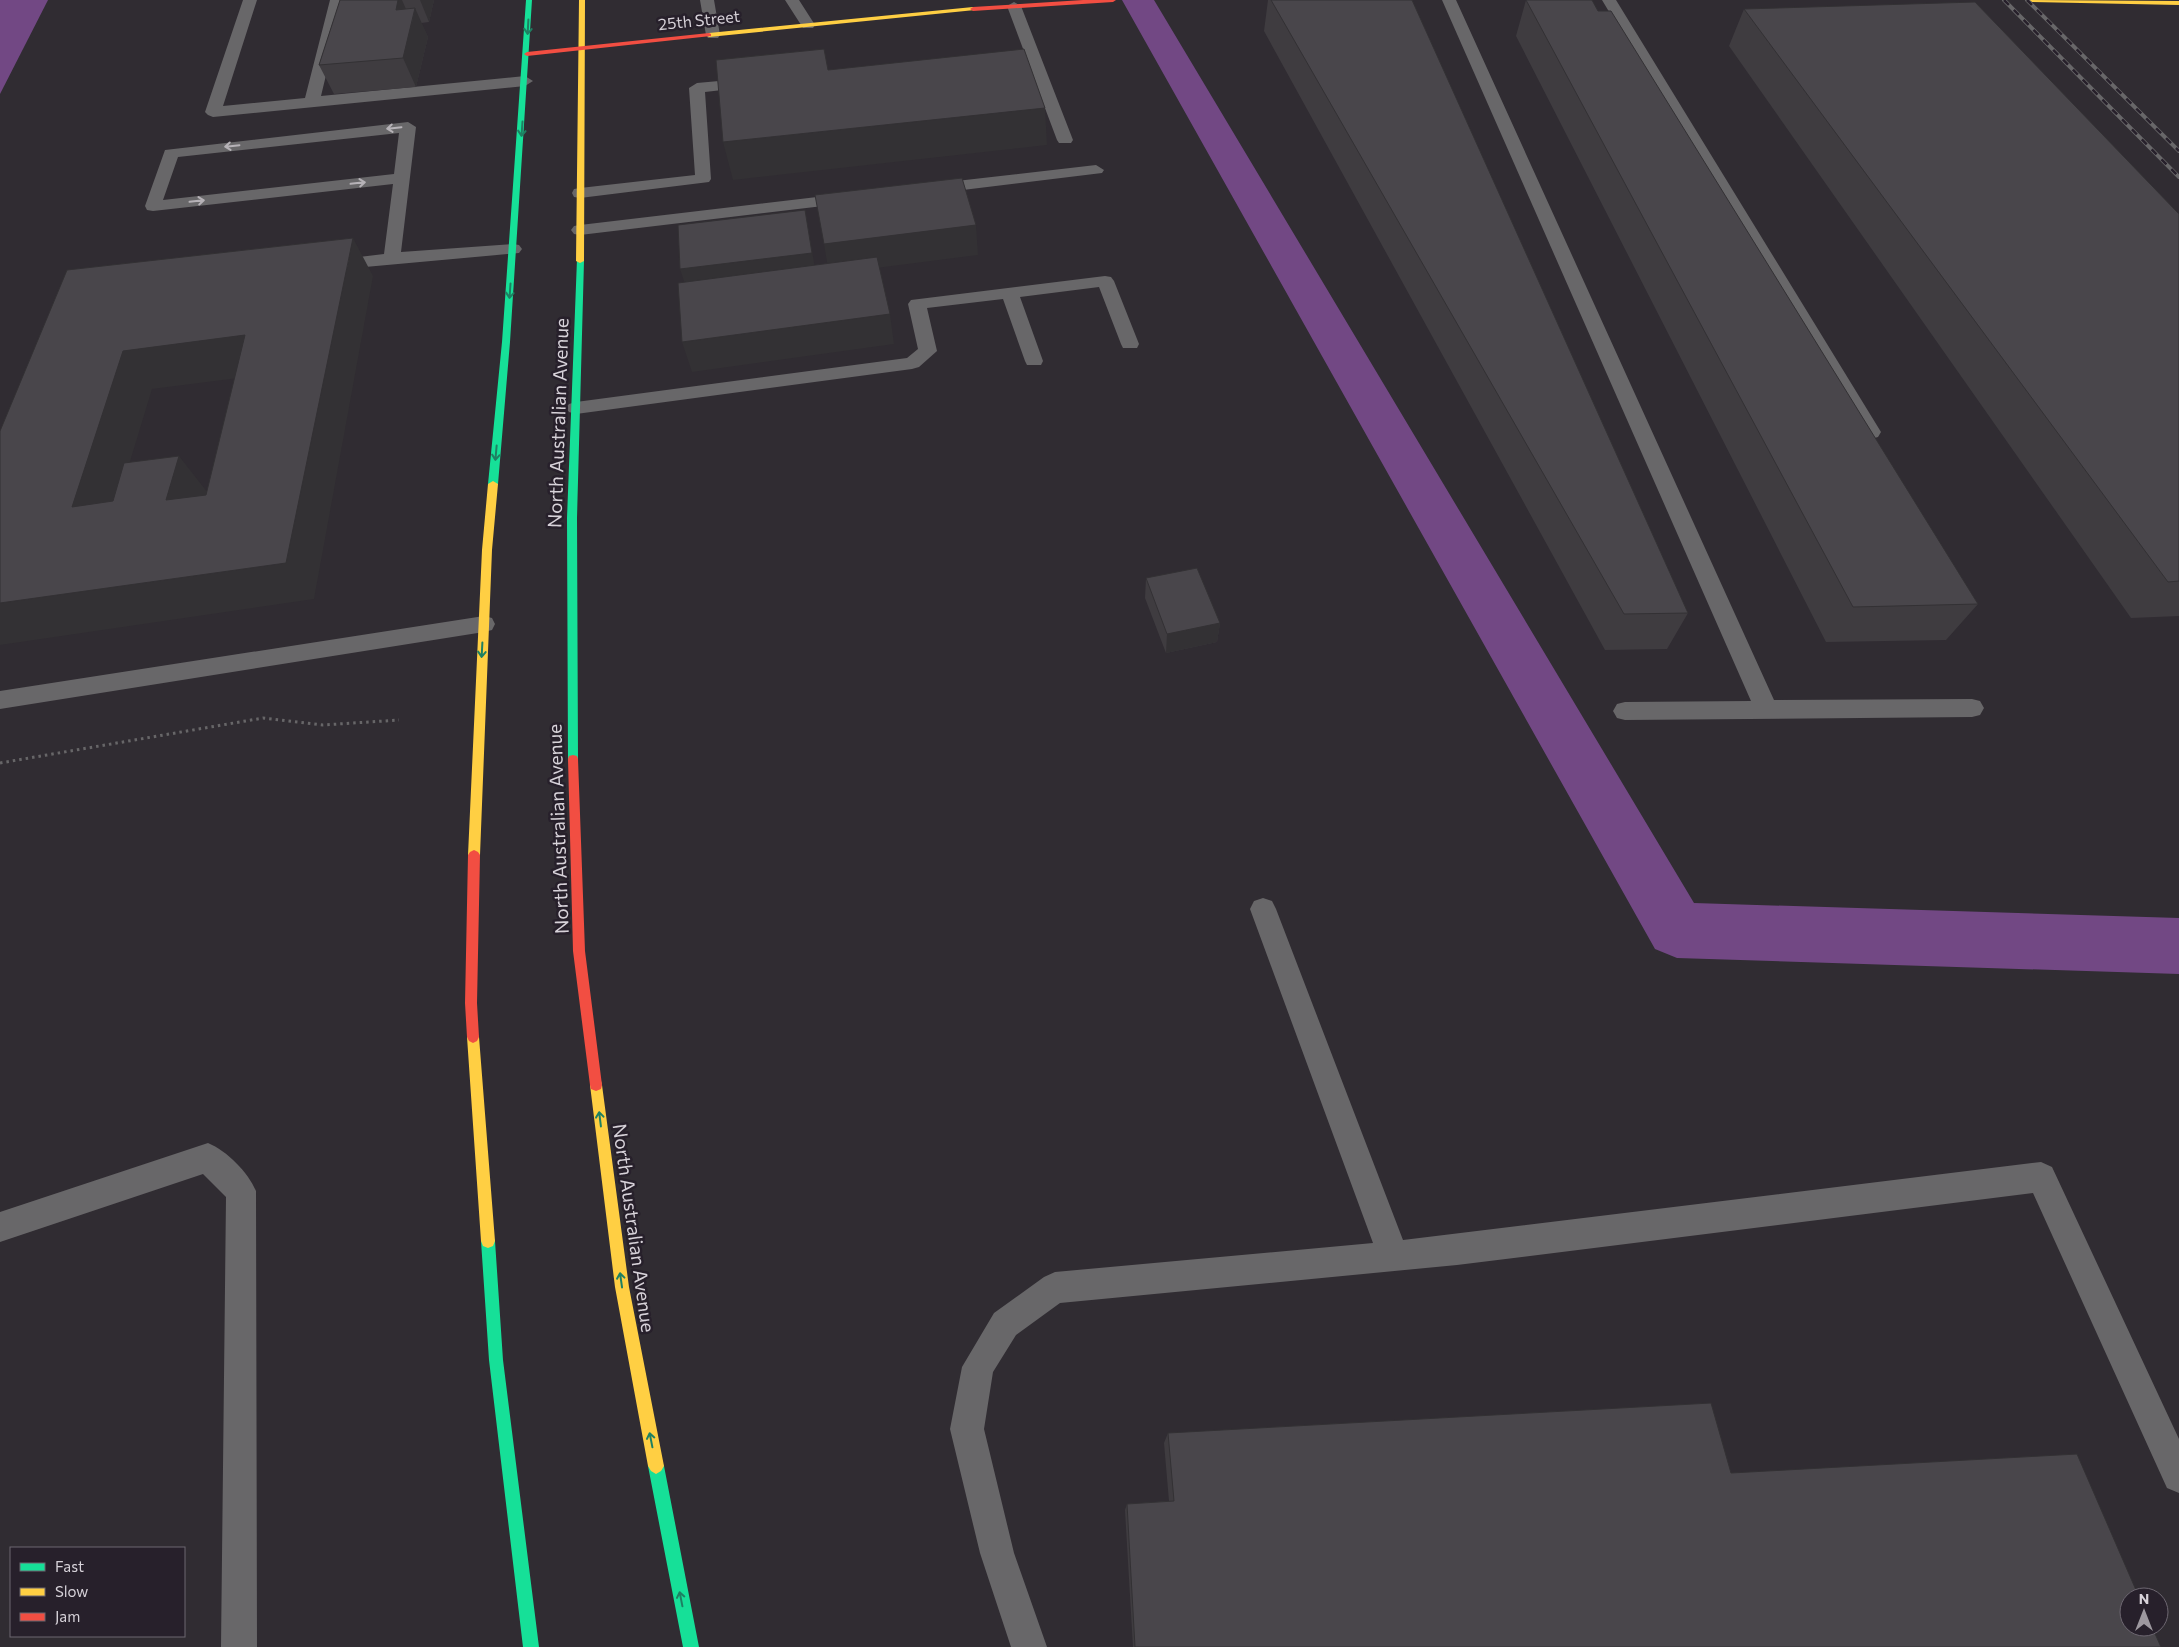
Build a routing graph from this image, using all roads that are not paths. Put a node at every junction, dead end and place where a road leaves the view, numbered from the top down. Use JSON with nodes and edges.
{"nodes":[{"id":1,"x":250,"y":0,"type":"edge"},
{"id":2,"x":337,"y":0,"type":"edge"},
{"id":3,"x":530,"y":0,"type":"edge"},
{"id":4,"x":582,"y":0,"type":"edge"},
{"id":5,"x":707,"y":0,"type":"edge"},
{"id":6,"x":792,"y":0,"type":"edge"},
{"id":7,"x":1113,"y":0,"type":"edge"},
{"id":8,"x":1449,"y":0,"type":"edge"},
{"id":9,"x":1609,"y":0,"type":"edge"},
{"id":10,"x":2032,"y":0,"type":"edge"},
{"id":11,"x":2179,"y":3,"type":"edge"},
{"id":12,"x":1014,"y":6,"type":"junction"},
{"id":13,"x":808,"y":25,"type":"junction"},
{"id":14,"x":713,"y":35,"type":"junction"},
{"id":15,"x":581,"y":48,"type":"junction"},
{"id":16,"x":527,"y":54,"type":"junction"},
{"id":17,"x":1034,"y":58,"type":"junction"},
{"id":18,"x":974,"y":63,"type":"edge"},
{"id":19,"x":525,"y":80,"type":"junction"},
{"id":20,"x":766,"y":82,"type":"edge"},
{"id":21,"x":312,"y":102,"type":"junction"},
{"id":22,"x":1066,"y":140,"type":"dead end"},
{"id":23,"x":1096,"y":170,"type":"dead end"},
{"id":24,"x":402,"y":178,"type":"junction"},
{"id":25,"x":909,"y":192,"type":"edge"},
{"id":26,"x":580,"y":193,"type":"junction"},
{"id":27,"x":870,"y":196,"type":"edge"},
{"id":28,"x":580,"y":230,"type":"junction"},
{"id":29,"x":513,"y":249,"type":"junction"},
{"id":30,"x":392,"y":258,"type":"junction"},
{"id":31,"x":314,"y":268,"type":"edge"},
{"id":32,"x":1009,"y":292,"type":"junction"},
{"id":33,"x":1130,"y":344,"type":"dead end"},
{"id":34,"x":1034,"y":361,"type":"dead end"},
{"id":35,"x":576,"y":408,"type":"junction"},
{"id":36,"x":1880,"y":446,"type":"edge"},
{"id":37,"x":484,"y":624,"type":"junction"},
{"id":38,"x":0,"y":700,"type":"edge"},
{"id":39,"x":1972,"y":708,"type":"dead end"},
{"id":40,"x":1767,"y":710,"type":"junction"},
{"id":41,"x":1625,"y":711,"type":"dead end"},
{"id":42,"x":1263,"y":909,"type":"dead end"},
{"id":43,"x":0,"y":1227,"type":"edge"},
{"id":44,"x":1393,"y":1255,"type":"junction"},
{"id":45,"x":2179,"y":1476,"type":"edge"},
{"id":46,"x":239,"y":1647,"type":"edge"},
{"id":47,"x":531,"y":1647,"type":"edge"},
{"id":48,"x":691,"y":1647,"type":"edge"},
{"id":49,"x":1029,"y":1647,"type":"edge"}],
"edges":[{"from":1,"to":21,"type":"lane"},
{"from":2,"to":21,"type":"lane"},
{"from":3,"to":16,"type":"main road","one_way":true},
{"from":4,"to":15,"type":"main road","name":"North Australian Avenue"},
{"from":5,"to":14,"type":"lane"},
{"from":6,"to":13,"type":"lane"},
{"from":7,"to":12,"type":"main road","name":"25th Street"},
{"from":8,"to":40,"type":"lane"},
{"from":9,"to":36,"type":"lane"},
{"from":10,"to":11,"type":"main road"},
{"from":12,"to":13,"type":"main road","name":"25th Street"},
{"from":12,"to":17,"type":"lane"},
{"from":13,"to":14,"type":"main road","name":"25th Street"},
{"from":14,"to":15,"type":"main road","name":"25th Street"},
{"from":15,"to":16,"type":"main road","name":"25th Street"},
{"from":15,"to":26,"type":"main road","name":"North Australian Avenue"},
{"from":16,"to":19,"type":"main road"},
{"from":17,"to":18,"type":"lane"},
{"from":17,"to":22,"type":"lane"},
{"from":19,"to":21,"type":"lane"},
{"from":19,"to":29,"type":"main road","one_way":true},
{"from":20,"to":26,"type":"lane"},
{"from":23,"to":25,"type":"lane"},
{"from":24,"to":24,"type":"lane","one_way":true},
{"from":24,"to":30,"type":"lane"},
{"from":26,"to":28,"type":"main road","name":"North Australian Avenue"},
{"from":27,"to":28,"type":"lane"},
{"from":28,"to":35,"type":"main road","name":"North Australian Avenue"},
{"from":29,"to":30,"type":"lane"},
{"from":29,"to":37,"type":"main road","one_way":true},
{"from":30,"to":31,"type":"lane"},
{"from":32,"to":33,"type":"lane"},
{"from":32,"to":34,"type":"lane"},
{"from":32,"to":35,"type":"lane"},
{"from":48,"to":35,"type":"main road","name":"North Australian Avenue","one_way":true},
{"from":37,"to":38,"type":"lane"},
{"from":37,"to":47,"type":"main road","one_way":true},
{"from":39,"to":40,"type":"lane"},
{"from":40,"to":41,"type":"lane"},
{"from":42,"to":44,"type":"lane"},
{"from":43,"to":46,"type":"lane"},
{"from":44,"to":45,"type":"lane"},
{"from":44,"to":49,"type":"lane"}]}
